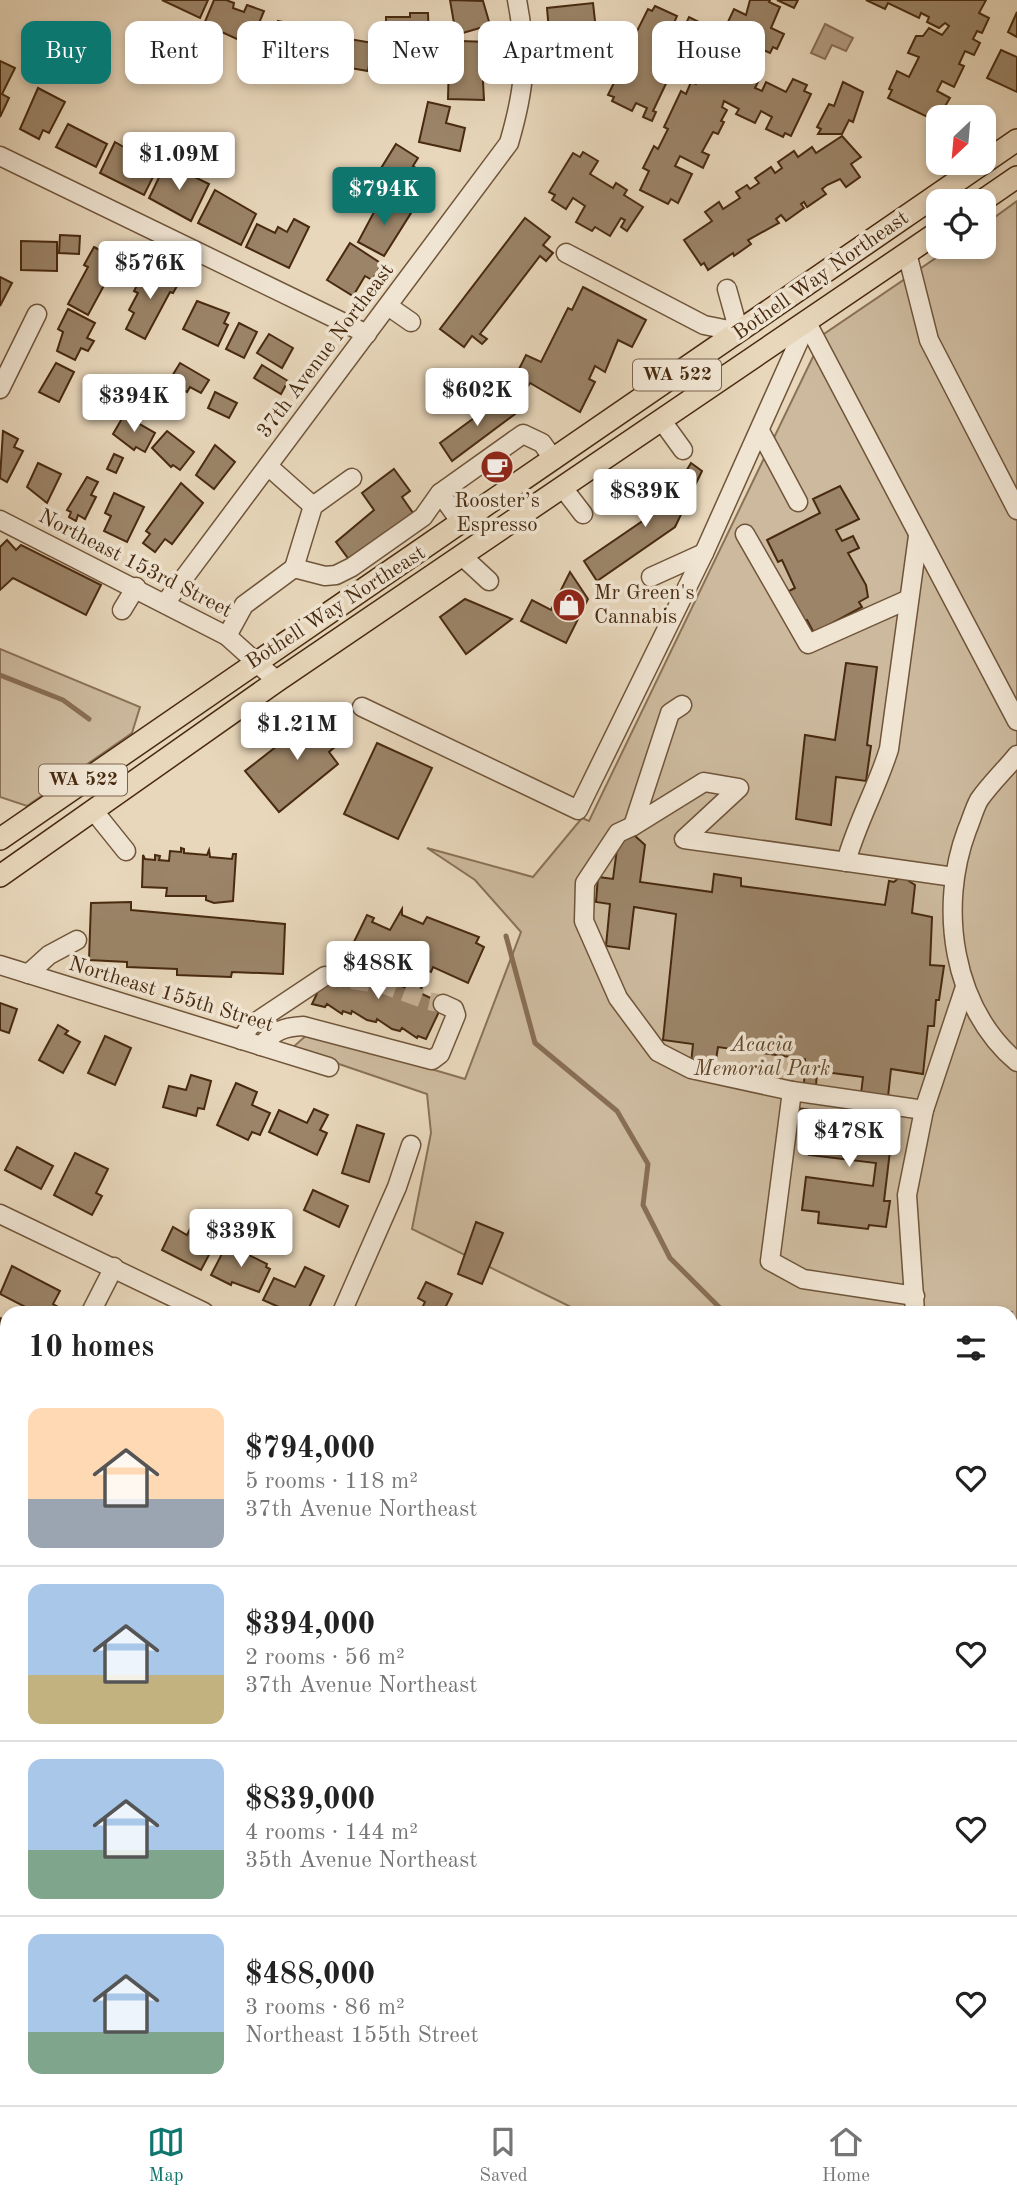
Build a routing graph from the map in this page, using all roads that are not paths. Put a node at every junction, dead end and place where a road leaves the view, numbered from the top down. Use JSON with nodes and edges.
{"nodes":[{"id":1,"x":517,"y":0,"type":"edge"},
{"id":2,"x":1017,"y":140,"type":"edge"},
{"id":3,"x":996,"y":152,"type":"edge"},
{"id":4,"x":0,"y":156,"type":"edge"},
{"id":5,"x":968,"y":175,"type":"edge"},
{"id":6,"x":1017,"y":177,"type":"edge"},
{"id":7,"x":953,"y":189,"type":"edge"},
{"id":8,"x":996,"y":191,"type":"edge"},
{"id":9,"x":926,"y":210,"type":"edge"},
{"id":10,"x":926,"y":212,"type":"edge"},
{"id":11,"x":926,"y":240,"type":"edge"},
{"id":12,"x":566,"y":253,"type":"dead end"},
{"id":13,"x":907,"y":253,"type":"junction"},
{"id":14,"x":727,"y":289,"type":"dead end"},
{"id":15,"x":388,"y":306,"type":"junction"},
{"id":16,"x":37,"y":314,"type":"dead end"},
{"id":17,"x":411,"y":322,"type":"dead end"},
{"id":18,"x":807,"y":323,"type":"junction"},
{"id":19,"x":739,"y":332,"type":"junction"},
{"id":20,"x":367,"y":334,"type":"junction"},
{"id":21,"x":0,"y":390,"type":"edge"},
{"id":22,"x":662,"y":422,"type":"junction"},
{"id":23,"x":760,"y":432,"type":"junction"},
{"id":24,"x":683,"y":450,"type":"dead end"},
{"id":25,"x":554,"y":460,"type":"junction"},
{"id":26,"x":268,"y":466,"type":"junction"},
{"id":27,"x":352,"y":478,"type":"dead end"},
{"id":28,"x":563,"y":488,"type":"junction"},
{"id":29,"x":440,"y":494,"type":"junction"},
{"id":30,"x":1015,"y":501,"type":"edge"},
{"id":31,"x":798,"y":502,"type":"dead end"},
{"id":32,"x":313,"y":506,"type":"junction"},
{"id":33,"x":583,"y":514,"type":"dead end"},
{"id":34,"x":0,"y":520,"type":"edge"},
{"id":35,"x":462,"y":524,"type":"junction"},
{"id":36,"x":745,"y":534,"type":"dead end"},
{"id":37,"x":918,"y":536,"type":"junction"},
{"id":38,"x":704,"y":553,"type":"junction"},
{"id":39,"x":463,"y":556,"type":"junction"},
{"id":40,"x":294,"y":568,"type":"junction"},
{"id":41,"x":651,"y":577,"type":"dead end"},
{"id":42,"x":488,"y":581,"type":"dead end"},
{"id":43,"x":136,"y":587,"type":"junction"},
{"id":44,"x":909,"y":599,"type":"junction"},
{"id":45,"x":166,"y":602,"type":"junction"},
{"id":46,"x":122,"y":610,"type":"dead end"},
{"id":47,"x":227,"y":636,"type":"junction"},
{"id":48,"x":257,"y":660,"type":"junction"},
{"id":49,"x":277,"y":681,"type":"junction"},
{"id":50,"x":682,"y":705,"type":"dead end"},
{"id":51,"x":362,"y":707,"type":"dead end"},
{"id":52,"x":1017,"y":722,"type":"edge"},
{"id":53,"x":1017,"y":755,"type":"edge"},
{"id":54,"x":93,"y":810,"type":"junction"},
{"id":55,"x":633,"y":826,"type":"junction"},
{"id":56,"x":0,"y":839,"type":"edge"},
{"id":57,"x":126,"y":851,"type":"dead end"},
{"id":58,"x":846,"y":862,"type":"junction"},
{"id":59,"x":0,"y":876,"type":"edge"},
{"id":60,"x":954,"y":877,"type":"junction"},
{"id":61,"x":77,"y":940,"type":"dead end"},
{"id":62,"x":0,"y":965,"type":"edge"},
{"id":63,"x":28,"y":974,"type":"junction"},
{"id":64,"x":325,"y":976,"type":"tunnel mouth"},
{"id":65,"x":965,"y":987,"type":"junction"},
{"id":66,"x":443,"y":1004,"type":"dead end"},
{"id":67,"x":241,"y":1040,"type":"junction"},
{"id":68,"x":261,"y":1046,"type":"junction"},
{"id":69,"x":1017,"y":1062,"type":"edge"},
{"id":70,"x":329,"y":1067,"type":"dead end"},
{"id":71,"x":792,"y":1091,"type":"junction"},
{"id":72,"x":924,"y":1110,"type":"junction"},
{"id":73,"x":411,"y":1145,"type":"dead end"},
{"id":74,"x":0,"y":1214,"type":"edge"},
{"id":75,"x":114,"y":1267,"type":"junction"},
{"id":76,"x":915,"y":1304,"type":"edge"},
{"id":77,"x":94,"y":1306,"type":"edge"},
{"id":78,"x":192,"y":1306,"type":"edge"},
{"id":79,"x":345,"y":1306,"type":"edge"}],
"edges":[{"from":1,"to":15,"type":"street","name":"37th Avenue Northeast"},
{"from":2,"to":3,"type":"main road","name":"Bothell Way Northeast","number":"WA 522"},
{"from":4,"to":20,"type":"street"},
{"from":5,"to":7,"type":"main road","name":"Bothell Way Northeast","number":"WA 522"},
{"from":6,"to":8,"type":"main road"},
{"from":9,"to":19,"type":"main road","name":"Bothell Way Northeast","number":"WA 522"},
{"from":10,"to":18,"type":"main road"},
{"from":11,"to":13,"type":"main road","name":"Bothell Way Northeast","number":"WA 522"},
{"from":12,"to":19,"type":"street"},
{"from":13,"to":18,"type":"main road","name":"Bothell Way Northeast","number":"WA 522"},
{"from":13,"to":30,"type":"street"},
{"from":14,"to":19,"type":"street"},
{"from":15,"to":17,"type":"street"},
{"from":15,"to":20,"type":"street","name":"37th Avenue Northeast"},
{"from":16,"to":21,"type":"street"},
{"from":18,"to":22,"type":"main road","name":"Bothell Way Northeast","number":"WA 522"},
{"from":18,"to":23,"type":"street"},
{"from":18,"to":37,"type":"street"},
{"from":19,"to":22,"type":"main road"},
{"from":19,"to":25,"type":"main road","name":"Bothell Way Northeast","number":"WA 522"},
{"from":20,"to":26,"type":"street","name":"37th Avenue Northeast"},
{"from":22,"to":24,"type":"street"},
{"from":22,"to":28,"type":"main road","name":"Bothell Way Northeast","number":"WA 522"},
{"from":23,"to":31,"type":"street"},
{"from":23,"to":38,"type":"street"},
{"from":25,"to":29,"type":"street"},
{"from":25,"to":35,"type":"main road","name":"Bothell Way Northeast","number":"WA 522"},
{"from":26,"to":32,"type":"street"},
{"from":26,"to":45,"type":"street","name":"37th Avenue Northeast"},
{"from":27,"to":32,"type":"street"},
{"from":28,"to":33,"type":"street"},
{"from":28,"to":39,"type":"main road","name":"Bothell Way Northeast","number":"WA 522"},
{"from":29,"to":35,"type":"street"},
{"from":29,"to":40,"type":"street"},
{"from":32,"to":40,"type":"street"},
{"from":34,"to":43,"type":"street","name":"Northeast 153rd Street"},
{"from":35,"to":48,"type":"main road","name":"Bothell Way Northeast","number":"WA 522"},
{"from":36,"to":44,"type":"street"},
{"from":37,"to":44,"type":"street"},
{"from":37,"to":52,"type":"street"},
{"from":38,"to":41,"type":"street"},
{"from":38,"to":51,"type":"street"},
{"from":39,"to":42,"type":"street"},
{"from":39,"to":49,"type":"main road","name":"Bothell Way Northeast","number":"WA 522"},
{"from":40,"to":47,"type":"street"},
{"from":43,"to":45,"type":"street","name":"Northeast 153rd Street"},
{"from":43,"to":46,"type":"street"},
{"from":44,"to":58,"type":"street"},
{"from":45,"to":47,"type":"street","name":"Northeast 153rd Street"},
{"from":47,"to":48,"type":"street","name":"Northeast 153rd Street"},
{"from":48,"to":49,"type":"street","name":"Northeast 153rd Street"},
{"from":48,"to":56,"type":"main road","name":"Bothell Way Northeast","number":"WA 522"},
{"from":49,"to":54,"type":"main road","name":"Bothell Way Northeast","number":"WA 522"},
{"from":50,"to":55,"type":"street"},
{"from":53,"to":60,"type":"street"},
{"from":54,"to":57,"type":"street"},
{"from":54,"to":59,"type":"main road","name":"Bothell Way Northeast","number":"WA 522"},
{"from":55,"to":58,"type":"street"},
{"from":55,"to":71,"type":"street"},
{"from":58,"to":60,"type":"street"},
{"from":60,"to":65,"type":"street"},
{"from":61,"to":63,"type":"street"},
{"from":62,"to":63,"type":"street","name":"Northeast 155th Street"},
{"from":63,"to":67,"type":"street","name":"Northeast 155th Street"},
{"from":64,"to":67,"type":"street"},
{"from":65,"to":69,"type":"street"},
{"from":65,"to":72,"type":"street"},
{"from":66,"to":68,"type":"street"},
{"from":67,"to":68,"type":"street","name":"Northeast 155th Street"},
{"from":68,"to":70,"type":"street","name":"Northeast 155th Street"},
{"from":71,"to":72,"type":"street"},
{"from":71,"to":76,"type":"street"},
{"from":72,"to":76,"type":"street"},
{"from":73,"to":79,"type":"street"},
{"from":74,"to":75,"type":"street"},
{"from":75,"to":77,"type":"street"},
{"from":75,"to":78,"type":"street"}]}
